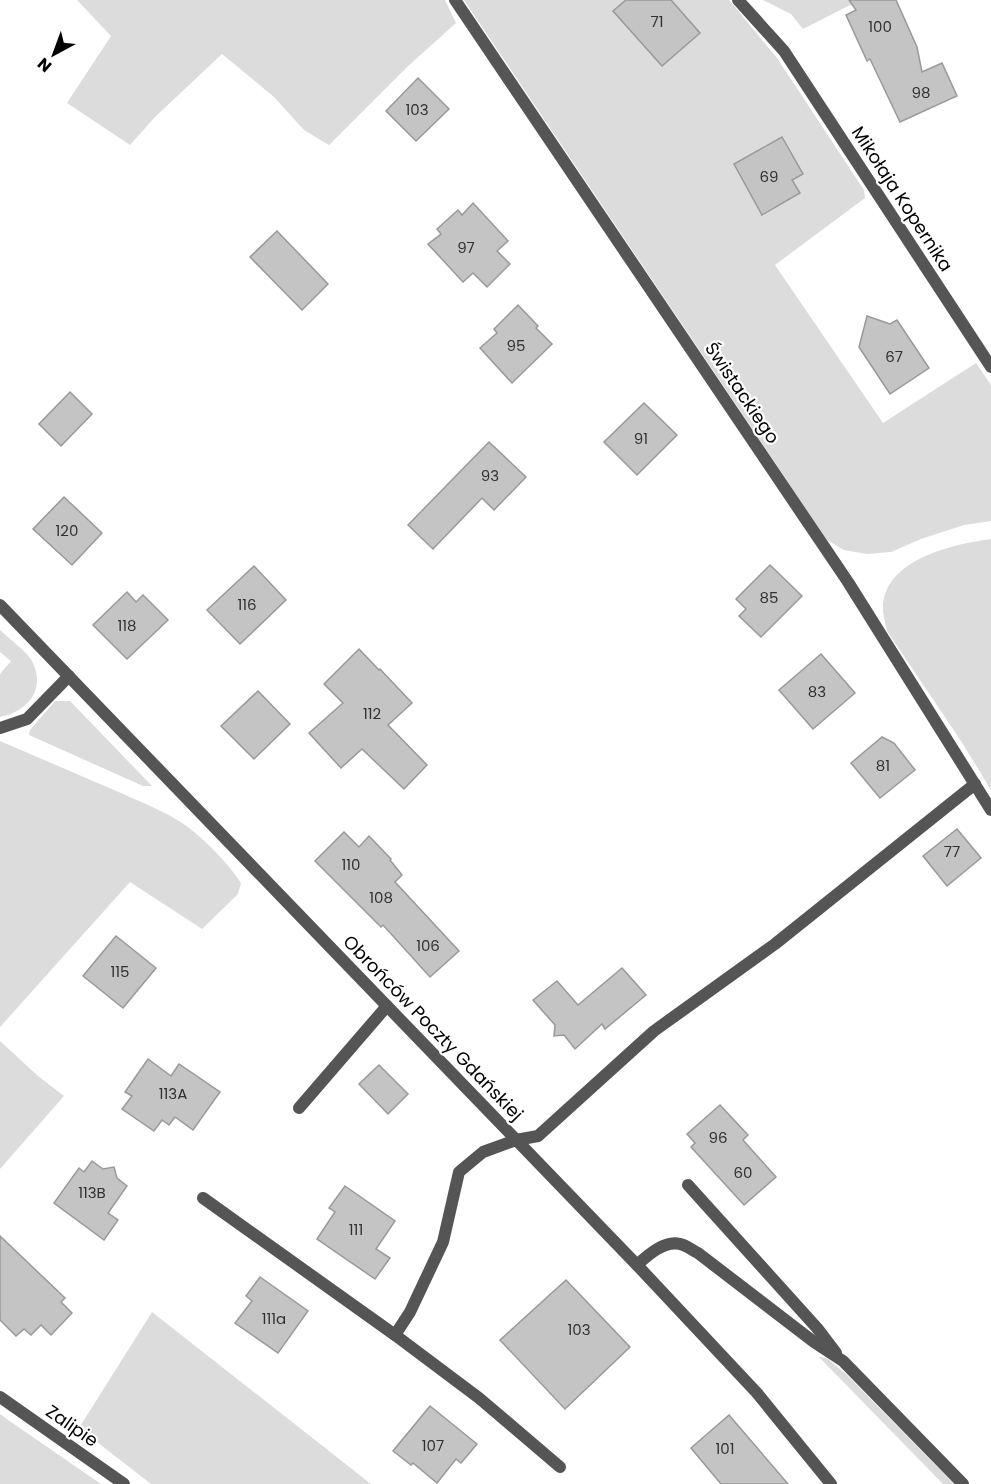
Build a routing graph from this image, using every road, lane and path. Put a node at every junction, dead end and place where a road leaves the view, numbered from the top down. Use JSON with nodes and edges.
{"nodes":[{"id":1,"x":455,"y":0,"type":"edge"},
{"id":2,"x":738,"y":0,"type":"edge"},
{"id":3,"x":991,"y":367,"type":"edge"},
{"id":4,"x":0,"y":605,"type":"edge"},
{"id":5,"x":69,"y":676,"type":"junction"},
{"id":6,"x":0,"y":728,"type":"edge"},
{"id":7,"x":975,"y":784,"type":"junction"},
{"id":8,"x":991,"y":810,"type":"edge"},
{"id":9,"x":387,"y":1006,"type":"junction"},
{"id":10,"x":299,"y":1107,"type":"dead end"},
{"id":11,"x":516,"y":1140,"type":"junction"},
{"id":12,"x":688,"y":1185,"type":"dead end"},
{"id":13,"x":203,"y":1198,"type":"dead end"},
{"id":14,"x":637,"y":1265,"type":"junction"},
{"id":15,"x":396,"y":1335,"type":"junction"},
{"id":16,"x":843,"y":1361,"type":"junction"},
{"id":17,"x":0,"y":1397,"type":"edge"},
{"id":18,"x":560,"y":1467,"type":"dead end"},
{"id":19,"x":124,"y":1484,"type":"edge"},
{"id":20,"x":831,"y":1484,"type":"edge"},
{"id":21,"x":963,"y":1484,"type":"edge"}],
"edges":[{"from":1,"to":7,"type":"street","name":"Świstackiego"},
{"from":2,"to":3,"type":"street","name":"Mikołaja Kopernika"},
{"from":4,"to":5,"type":"street","name":"Obrońców Poczty Gdańskiej"},
{"from":5,"to":6,"type":"street"},
{"from":5,"to":9,"type":"street","name":"Obrońców Poczty Gdańskiej"},
{"from":7,"to":8,"type":"street","name":"Świstackiego"},
{"from":7,"to":11,"type":"street"},
{"from":9,"to":10,"type":"street"},
{"from":9,"to":11,"type":"street","name":"Obrońców Poczty Gdańskiej"},
{"from":11,"to":14,"type":"street","name":"Obrońców Poczty Gdańskiej"},
{"from":11,"to":15,"type":"street"},
{"from":12,"to":16,"type":"street"},
{"from":13,"to":15,"type":"street"},
{"from":14,"to":16,"type":"street"},
{"from":14,"to":20,"type":"street","name":"Obrońców Poczty Gdańskiej"},
{"from":15,"to":18,"type":"street"},
{"from":16,"to":21,"type":"street"},
{"from":17,"to":19,"type":"street","name":"Zalipie"}]}
